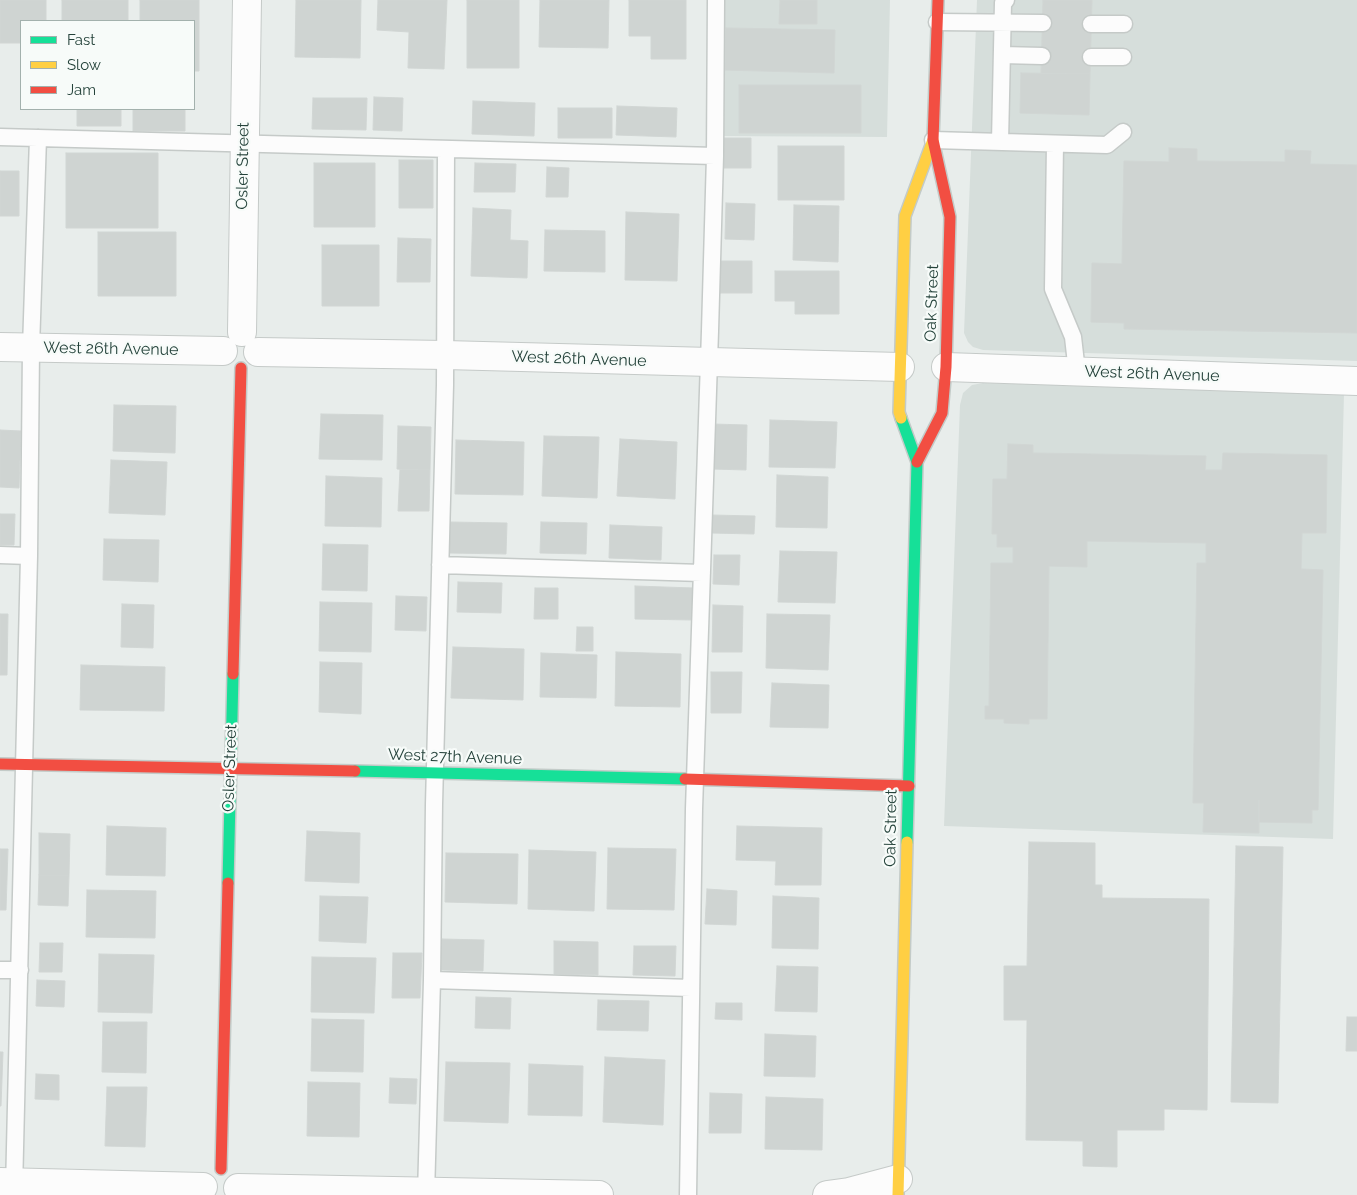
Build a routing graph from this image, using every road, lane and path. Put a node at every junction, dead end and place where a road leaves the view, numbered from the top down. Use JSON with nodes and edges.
{"nodes":[{"id":1,"x":247,"y":0,"type":"edge"},
{"id":2,"x":716,"y":0,"type":"edge"},
{"id":3,"x":938,"y":0,"type":"edge"},
{"id":4,"x":1006,"y":0,"type":"edge"},
{"id":5,"x":937,"y":22,"type":"junction"},
{"id":6,"x":1003,"y":23,"type":"junction"},
{"id":7,"x":1043,"y":23,"type":"dead end"},
{"id":8,"x":1091,"y":24,"type":"dead end"},
{"id":9,"x":1124,"y":24,"type":"dead end"},
{"id":10,"x":1002,"y":55,"type":"junction"},
{"id":11,"x":1042,"y":56,"type":"dead end"},
{"id":12,"x":1091,"y":57,"type":"dead end"},
{"id":13,"x":1124,"y":57,"type":"dead end"},
{"id":14,"x":1123,"y":132,"type":"dead end"},
{"id":15,"x":0,"y":138,"type":"edge"},
{"id":16,"x":38,"y":138,"type":"junction"},
{"id":17,"x":933,"y":140,"type":"junction"},
{"id":18,"x":1000,"y":142,"type":"junction"},
{"id":19,"x":243,"y":144,"type":"junction"},
{"id":20,"x":1055,"y":144,"type":"junction"},
{"id":21,"x":446,"y":149,"type":"junction"},
{"id":22,"x":715,"y":156,"type":"junction"},
{"id":23,"x":0,"y":347,"type":"edge"},
{"id":24,"x":31,"y":348,"type":"junction"},
{"id":25,"x":241,"y":351,"type":"junction"},
{"id":26,"x":445,"y":355,"type":"junction"},
{"id":27,"x":709,"y":362,"type":"junction"},
{"id":28,"x":900,"y":367,"type":"junction"},
{"id":29,"x":946,"y":367,"type":"junction"},
{"id":30,"x":1077,"y":372,"type":"junction"},
{"id":31,"x":1357,"y":381,"type":"edge"},
{"id":32,"x":917,"y":462,"type":"junction"},
{"id":33,"x":0,"y":555,"type":"edge"},
{"id":34,"x":29,"y":556,"type":"junction"},
{"id":35,"x":440,"y":565,"type":"junction"},
{"id":36,"x":702,"y":572,"type":"junction"},
{"id":37,"x":0,"y":764,"type":"edge"},
{"id":38,"x":23,"y":765,"type":"junction"},
{"id":39,"x":230,"y":768,"type":"junction"},
{"id":40,"x":435,"y":772,"type":"junction"},
{"id":41,"x":694,"y":780,"type":"junction"},
{"id":42,"x":909,"y":786,"type":"junction"},
{"id":43,"x":0,"y":970,"type":"edge"},
{"id":44,"x":20,"y":970,"type":"junction"},
{"id":45,"x":432,"y":980,"type":"junction"},
{"id":46,"x":691,"y":988,"type":"junction"},
{"id":47,"x":10,"y":1186,"type":"edge"},
{"id":48,"x":221,"y":1187,"type":"edge"},
{"id":49,"x":898,"y":1187,"type":"edge"},
{"id":50,"x":426,"y":1194,"type":"edge"},
{"id":51,"x":599,"y":1195,"type":"edge"},
{"id":52,"x":688,"y":1195,"type":"edge"},
{"id":53,"x":827,"y":1195,"type":"edge"}],
"edges":[{"from":1,"to":19,"type":"street","name":"Osler Street"},
{"from":2,"to":22,"type":"lane"},
{"from":3,"to":5,"type":"street","name":"Oak Street"},
{"from":4,"to":6,"type":"lane"},
{"from":5,"to":6,"type":"lane"},
{"from":5,"to":17,"type":"street","name":"Oak Street"},
{"from":6,"to":7,"type":"lane"},
{"from":6,"to":10,"type":"lane"},
{"from":8,"to":9,"type":"lane"},
{"from":10,"to":11,"type":"lane"},
{"from":10,"to":18,"type":"lane"},
{"from":12,"to":13,"type":"lane"},
{"from":14,"to":20,"type":"lane"},
{"from":15,"to":16,"type":"lane"},
{"from":16,"to":19,"type":"lane"},
{"from":16,"to":24,"type":"lane"},
{"from":17,"to":18,"type":"lane"},
{"from":17,"to":28,"type":"street","name":"Oak Street"},
{"from":17,"to":29,"type":"street","name":"Oak Street"},
{"from":18,"to":20,"type":"lane"},
{"from":19,"to":21,"type":"lane"},
{"from":19,"to":25,"type":"street","name":"Osler Street"},
{"from":20,"to":30,"type":"lane"},
{"from":21,"to":22,"type":"lane"},
{"from":21,"to":26,"type":"lane"},
{"from":22,"to":27,"type":"lane"},
{"from":23,"to":24,"type":"street","name":"West 26th Avenue"},
{"from":24,"to":25,"type":"street","name":"West 26th Avenue"},
{"from":24,"to":34,"type":"lane"},
{"from":25,"to":26,"type":"street","name":"West 26th Avenue"},
{"from":25,"to":39,"type":"street","name":"Osler Street"},
{"from":26,"to":27,"type":"street","name":"West 26th Avenue"},
{"from":26,"to":35,"type":"lane"},
{"from":27,"to":28,"type":"street","name":"West 26th Avenue"},
{"from":27,"to":36,"type":"lane"},
{"from":28,"to":32,"type":"street","name":"Oak Street"},
{"from":29,"to":30,"type":"street","name":"West 26th Avenue"},
{"from":29,"to":32,"type":"street","name":"Oak Street"},
{"from":30,"to":31,"type":"street","name":"West 26th Avenue"},
{"from":32,"to":42,"type":"street","name":"Oak Street"},
{"from":33,"to":34,"type":"lane"},
{"from":34,"to":38,"type":"lane"},
{"from":35,"to":36,"type":"lane"},
{"from":35,"to":40,"type":"lane"},
{"from":36,"to":41,"type":"lane"},
{"from":37,"to":38,"type":"street","name":"West 27th Avenue"},
{"from":38,"to":39,"type":"street","name":"West 27th Avenue"},
{"from":38,"to":44,"type":"lane"},
{"from":39,"to":40,"type":"street","name":"West 27th Avenue"},
{"from":39,"to":48,"type":"street","name":"Osler Street"},
{"from":40,"to":41,"type":"street","name":"West 27th Avenue"},
{"from":40,"to":45,"type":"lane"},
{"from":41,"to":42,"type":"street","name":"West 27th Avenue"},
{"from":41,"to":46,"type":"lane"},
{"from":42,"to":49,"type":"street","name":"Oak Street"},
{"from":43,"to":44,"type":"lane"},
{"from":44,"to":47,"type":"lane"},
{"from":45,"to":46,"type":"lane"},
{"from":45,"to":50,"type":"lane"},
{"from":46,"to":52,"type":"lane"},
{"from":47,"to":48,"type":"street"},
{"from":48,"to":50,"type":"street"},
{"from":49,"to":53,"type":"street"},
{"from":50,"to":51,"type":"street"}]}
